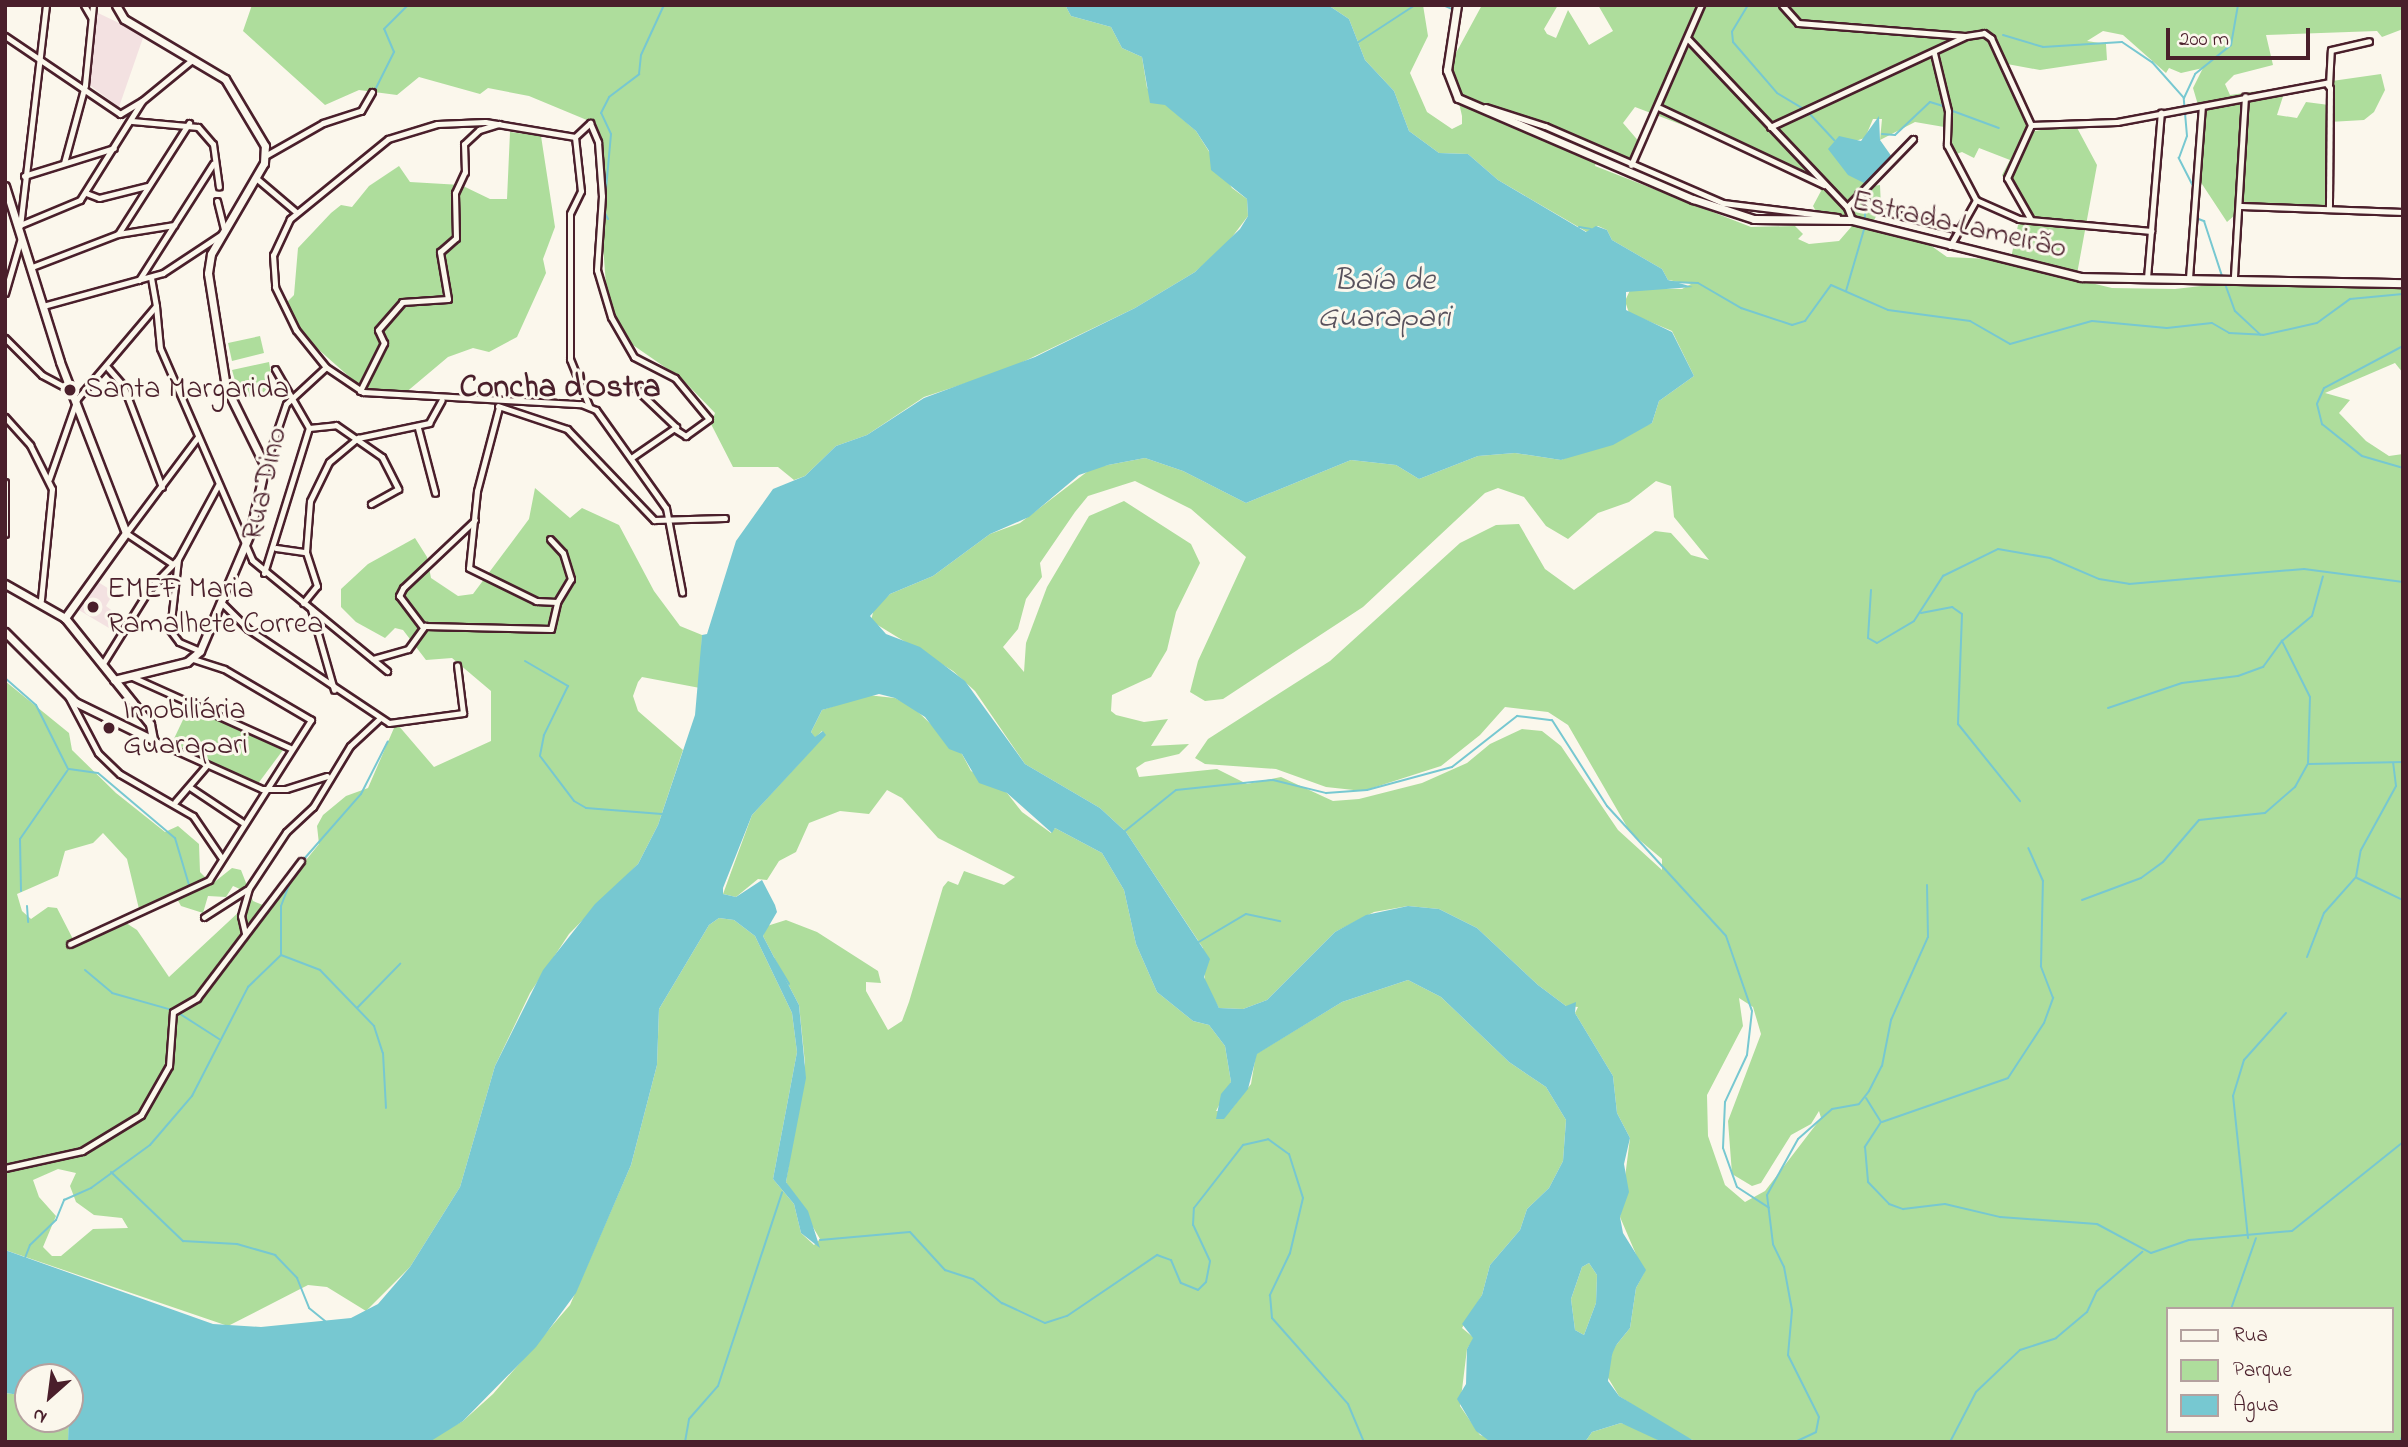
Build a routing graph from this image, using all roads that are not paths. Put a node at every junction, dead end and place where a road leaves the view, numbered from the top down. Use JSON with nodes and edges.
{"nodes":[{"id":1,"x":46,"y":5,"type":"edge"},
{"id":2,"x":84,"y":5,"type":"edge"},
{"id":3,"x":93,"y":5,"type":"edge"},
{"id":4,"x":116,"y":5,"type":"edge"},
{"id":5,"x":1457,"y":5,"type":"edge"},
{"id":6,"x":1701,"y":5,"type":"edge"},
{"id":7,"x":1782,"y":5,"type":"edge"},
{"id":8,"x":91,"y":17,"type":"junction"},
{"id":9,"x":5,"y":36,"type":"edge"},
{"id":10,"x":1966,"y":36,"type":"junction"},
{"id":11,"x":1688,"y":39,"type":"junction"},
{"id":12,"x":2369,"y":41,"type":"dead end"},
{"id":13,"x":1934,"y":53,"type":"junction"},
{"id":14,"x":39,"y":59,"type":"junction"},
{"id":15,"x":192,"y":60,"type":"junction"},
{"id":16,"x":2327,"y":84,"type":"junction"},
{"id":17,"x":85,"y":85,"type":"junction"},
{"id":18,"x":372,"y":92,"type":"dead end"},
{"id":19,"x":2245,"y":96,"type":"junction"},
{"id":20,"x":142,"y":101,"type":"junction"},
{"id":21,"x":1472,"y":106,"type":"junction"},
{"id":22,"x":2202,"y":107,"type":"junction"},
{"id":23,"x":1660,"y":108,"type":"junction"},
{"id":24,"x":2161,"y":113,"type":"junction"},
{"id":25,"x":132,"y":121,"type":"junction"},
{"id":26,"x":189,"y":122,"type":"junction"},
{"id":27,"x":502,"y":124,"type":"junction"},
{"id":28,"x":2031,"y":125,"type":"junction"},
{"id":29,"x":1770,"y":127,"type":"junction"},
{"id":30,"x":575,"y":137,"type":"junction"},
{"id":31,"x":1913,"y":139,"type":"dead end"},
{"id":32,"x":115,"y":148,"type":"junction"},
{"id":33,"x":265,"y":156,"type":"junction"},
{"id":34,"x":64,"y":163,"type":"junction"},
{"id":35,"x":213,"y":164,"type":"junction"},
{"id":36,"x":1631,"y":165,"type":"junction"},
{"id":37,"x":24,"y":176,"type":"junction"},
{"id":38,"x":256,"y":178,"type":"junction"},
{"id":39,"x":5,"y":186,"type":"edge"},
{"id":40,"x":147,"y":186,"type":"junction"},
{"id":41,"x":1827,"y":186,"type":"junction"},
{"id":42,"x":219,"y":187,"type":"dead end"},
{"id":43,"x":86,"y":193,"type":"junction"},
{"id":44,"x":1857,"y":194,"type":"junction"},
{"id":45,"x":1976,"y":200,"type":"junction"},
{"id":46,"x":217,"y":201,"type":"dead end"},
{"id":47,"x":2241,"y":206,"type":"junction"},
{"id":48,"x":1847,"y":207,"type":"junction"},
{"id":49,"x":2329,"y":209,"type":"junction"},
{"id":50,"x":296,"y":212,"type":"junction"},
{"id":51,"x":2403,"y":212,"type":"edge"},
{"id":52,"x":1850,"y":220,"type":"junction"},
{"id":53,"x":2031,"y":220,"type":"junction"},
{"id":54,"x":174,"y":225,"type":"junction"},
{"id":55,"x":21,"y":228,"type":"junction"},
{"id":56,"x":1959,"y":230,"type":"junction"},
{"id":57,"x":2151,"y":231,"type":"junction"},
{"id":58,"x":223,"y":232,"type":"junction"},
{"id":59,"x":118,"y":234,"type":"junction"},
{"id":60,"x":1950,"y":246,"type":"junction"},
{"id":61,"x":32,"y":267,"type":"junction"},
{"id":62,"x":2234,"y":276,"type":"junction"},
{"id":63,"x":151,"y":278,"type":"junction"},
{"id":64,"x":2147,"y":278,"type":"junction"},
{"id":65,"x":2189,"y":278,"type":"junction"},
{"id":66,"x":139,"y":280,"type":"junction"},
{"id":67,"x":2403,"y":284,"type":"edge"},
{"id":68,"x":5,"y":293,"type":"edge"},
{"id":69,"x":43,"y":306,"type":"junction"},
{"id":70,"x":156,"y":306,"type":"junction"},
{"id":71,"x":5,"y":338,"type":"edge"},
{"id":72,"x":326,"y":367,"type":"junction"},
{"id":73,"x":108,"y":368,"type":"junction"},
{"id":74,"x":275,"y":369,"type":"dead end"},
{"id":75,"x":635,"y":388,"type":"dead end"},
{"id":76,"x":70,"y":390,"type":"junction"},
{"id":77,"x":360,"y":391,"type":"junction"},
{"id":78,"x":290,"y":396,"type":"junction"},
{"id":79,"x":77,"y":399,"type":"junction"},
{"id":80,"x":442,"y":400,"type":"junction"},
{"id":81,"x":497,"y":405,"type":"junction"},
{"id":82,"x":589,"y":406,"type":"junction"},
{"id":83,"x":5,"y":416,"type":"edge"},
{"id":84,"x":309,"y":428,"type":"junction"},
{"id":85,"x":418,"y":428,"type":"junction"},
{"id":86,"x":675,"y":429,"type":"junction"},
{"id":87,"x":197,"y":438,"type":"junction"},
{"id":88,"x":356,"y":439,"type":"junction"},
{"id":89,"x":631,"y":458,"type":"junction"},
{"id":90,"x":265,"y":466,"type":"junction"},
{"id":91,"x":49,"y":479,"type":"junction"},
{"id":92,"x":5,"y":482,"type":"edge"},
{"id":93,"x":218,"y":485,"type":"junction"},
{"id":94,"x":162,"y":487,"type":"junction"},
{"id":95,"x":435,"y":493,"type":"dead end"},
{"id":96,"x":370,"y":504,"type":"dead end"},
{"id":97,"x":477,"y":517,"type":"junction"},
{"id":98,"x":725,"y":518,"type":"dead end"},
{"id":99,"x":670,"y":523,"type":"junction"},
{"id":100,"x":126,"y":533,"type":"junction"},
{"id":101,"x":5,"y":534,"type":"edge"},
{"id":102,"x":550,"y":540,"type":"dead end"},
{"id":103,"x":245,"y":548,"type":"junction"},
{"id":104,"x":276,"y":548,"type":"junction"},
{"id":105,"x":306,"y":552,"type":"junction"},
{"id":106,"x":178,"y":559,"type":"junction"},
{"id":107,"x":171,"y":563,"type":"junction"},
{"id":108,"x":264,"y":573,"type":"junction"},
{"id":109,"x":5,"y":584,"type":"edge"},
{"id":110,"x":682,"y":592,"type":"dead end"},
{"id":111,"x":40,"y":600,"type":"junction"},
{"id":112,"x":221,"y":602,"type":"junction"},
{"id":113,"x":557,"y":602,"type":"junction"},
{"id":114,"x":303,"y":603,"type":"junction"},
{"id":115,"x":311,"y":609,"type":"junction"},
{"id":116,"x":65,"y":618,"type":"junction"},
{"id":117,"x":422,"y":626,"type":"junction"},
{"id":118,"x":5,"y":632,"type":"edge"},
{"id":119,"x":200,"y":651,"type":"junction"},
{"id":120,"x":193,"y":659,"type":"junction"},
{"id":121,"x":373,"y":659,"type":"junction"},
{"id":122,"x":102,"y":665,"type":"junction"},
{"id":123,"x":457,"y":665,"type":"dead end"},
{"id":124,"x":387,"y":671,"type":"dead end"},
{"id":125,"x":126,"y":674,"type":"junction"},
{"id":126,"x":114,"y":680,"type":"junction"},
{"id":127,"x":334,"y":690,"type":"junction"},
{"id":128,"x":66,"y":693,"type":"junction"},
{"id":129,"x":379,"y":719,"type":"junction"},
{"id":130,"x":153,"y":740,"type":"junction"},
{"id":131,"x":290,"y":748,"type":"junction"},
{"id":132,"x":206,"y":766,"type":"junction"},
{"id":133,"x":327,"y":776,"type":"junction"},
{"id":134,"x":191,"y":788,"type":"junction"},
{"id":135,"x":262,"y":789,"type":"junction"},
{"id":136,"x":175,"y":802,"type":"junction"},
{"id":137,"x":242,"y":822,"type":"junction"},
{"id":138,"x":221,"y":856,"type":"junction"},
{"id":139,"x":301,"y":861,"type":"dead end"},
{"id":140,"x":249,"y":888,"type":"junction"},
{"id":141,"x":204,"y":917,"type":"dead end"},
{"id":142,"x":245,"y":933,"type":"junction"},
{"id":143,"x":70,"y":944,"type":"dead end"},
{"id":144,"x":5,"y":1168,"type":"edge"}],
"edges":[{"from":1,"to":14,"type":"street"},
{"from":2,"to":8,"type":"street"},
{"from":3,"to":8,"type":"street"},
{"from":4,"to":15,"type":"street"},
{"from":5,"to":21,"type":"street","name":"Estrada Lameirão"},
{"from":6,"to":11,"type":"street"},
{"from":7,"to":10,"type":"street"},
{"from":8,"to":17,"type":"street"},
{"from":9,"to":14,"type":"street"},
{"from":10,"to":13,"type":"street"},
{"from":10,"to":28,"type":"street"},
{"from":11,"to":23,"type":"street"},
{"from":11,"to":29,"type":"street"},
{"from":12,"to":16,"type":"street"},
{"from":13,"to":29,"type":"street"},
{"from":13,"to":45,"type":"street"},
{"from":14,"to":17,"type":"street"},
{"from":14,"to":37,"type":"street"},
{"from":15,"to":20,"type":"street"},
{"from":15,"to":33,"type":"street"},
{"from":16,"to":19,"type":"street"},
{"from":16,"to":49,"type":"street"},
{"from":17,"to":20,"type":"street"},
{"from":17,"to":34,"type":"street"},
{"from":18,"to":33,"type":"street"},
{"from":19,"to":22,"type":"street"},
{"from":19,"to":47,"type":"street"},
{"from":20,"to":25,"type":"street"},
{"from":21,"to":36,"type":"street"},
{"from":21,"to":52,"type":"street","name":"Estrada Lameirão"},
{"from":22,"to":24,"type":"street"},
{"from":22,"to":65,"type":"street"},
{"from":23,"to":36,"type":"street"},
{"from":23,"to":41,"type":"street"},
{"from":24,"to":28,"type":"street"},
{"from":24,"to":57,"type":"street"},
{"from":25,"to":26,"type":"street"},
{"from":25,"to":32,"type":"street"},
{"from":26,"to":35,"type":"street"},
{"from":26,"to":40,"type":"street"},
{"from":27,"to":30,"type":"street"},
{"from":27,"to":50,"type":"street"},
{"from":27,"to":77,"type":"street"},
{"from":28,"to":53,"type":"street"},
{"from":29,"to":41,"type":"street"},
{"from":30,"to":82,"type":"street"},
{"from":30,"to":86,"type":"street"},
{"from":31,"to":44,"type":"street"},
{"from":32,"to":34,"type":"street"},
{"from":32,"to":43,"type":"street"},
{"from":33,"to":38,"type":"street"},
{"from":34,"to":37,"type":"street"},
{"from":35,"to":42,"type":"street"},
{"from":35,"to":54,"type":"street"},
{"from":36,"to":52,"type":"street"},
{"from":37,"to":55,"type":"street"},
{"from":38,"to":50,"type":"street"},
{"from":38,"to":58,"type":"street"},
{"from":39,"to":55,"type":"street"},
{"from":40,"to":43,"type":"street"},
{"from":40,"to":59,"type":"street"},
{"from":41,"to":48,"type":"street"},
{"from":43,"to":55,"type":"street"},
{"from":44,"to":48,"type":"street"},
{"from":44,"to":56,"type":"street"},
{"from":45,"to":53,"type":"street"},
{"from":45,"to":56,"type":"street"},
{"from":46,"to":58,"type":"street"},
{"from":47,"to":49,"type":"street"},
{"from":47,"to":62,"type":"street"},
{"from":48,"to":52,"type":"street"},
{"from":49,"to":51,"type":"street"},
{"from":50,"to":72,"type":"street"},
{"from":52,"to":60,"type":"street","name":"Estrada Lameirão"},
{"from":53,"to":57,"type":"street"},
{"from":54,"to":59,"type":"street"},
{"from":54,"to":66,"type":"street"},
{"from":55,"to":61,"type":"street"},
{"from":55,"to":68,"type":"street"},
{"from":56,"to":60,"type":"street"},
{"from":57,"to":64,"type":"street"},
{"from":58,"to":63,"type":"street"},
{"from":58,"to":90,"type":"street"},
{"from":59,"to":61,"type":"street"},
{"from":60,"to":64,"type":"street","name":"Estrada Lameirão"},
{"from":61,"to":69,"type":"street"},
{"from":62,"to":65,"type":"street","name":"Estrada Lameirão"},
{"from":62,"to":67,"type":"street","name":"Estrada Lameirão"},
{"from":63,"to":66,"type":"street"},
{"from":63,"to":70,"type":"street"},
{"from":64,"to":65,"type":"street","name":"Estrada Lameirão"},
{"from":66,"to":69,"type":"street"},
{"from":69,"to":76,"type":"street"},
{"from":70,"to":73,"type":"street"},
{"from":70,"to":87,"type":"street"},
{"from":71,"to":76,"type":"street"},
{"from":72,"to":77,"type":"street"},
{"from":72,"to":78,"type":"street"},
{"from":73,"to":79,"type":"street"},
{"from":73,"to":94,"type":"street"},
{"from":74,"to":78,"type":"street","name":"Rua Dino"},
{"from":75,"to":86,"type":"street"},
{"from":76,"to":79,"type":"street"},
{"from":77,"to":80,"type":"street"},
{"from":78,"to":84,"type":"street","name":"Rua Dino"},
{"from":78,"to":90,"type":"street"},
{"from":79,"to":91,"type":"street"},
{"from":79,"to":100,"type":"street"},
{"from":80,"to":81,"type":"street"},
{"from":80,"to":85,"type":"street"},
{"from":81,"to":82,"type":"street"},
{"from":81,"to":97,"type":"street"},
{"from":81,"to":99,"type":"street"},
{"from":82,"to":89,"type":"street"},
{"from":83,"to":91,"type":"street"},
{"from":84,"to":88,"type":"street"},
{"from":84,"to":104,"type":"street","name":"Rua Dino"},
{"from":85,"to":88,"type":"street"},
{"from":85,"to":95,"type":"street"},
{"from":86,"to":89,"type":"street"},
{"from":87,"to":93,"type":"street"},
{"from":87,"to":94,"type":"street"},
{"from":88,"to":96,"type":"street"},
{"from":88,"to":105,"type":"street"},
{"from":89,"to":99,"type":"street"},
{"from":90,"to":103,"type":"street"},
{"from":91,"to":111,"type":"street"},
{"from":92,"to":101,"type":"street"},
{"from":93,"to":103,"type":"street"},
{"from":93,"to":106,"type":"street"},
{"from":94,"to":100,"type":"street"},
{"from":97,"to":113,"type":"street"},
{"from":97,"to":117,"type":"street"},
{"from":98,"to":99,"type":"street"},
{"from":99,"to":110,"type":"street"},
{"from":100,"to":107,"type":"street"},
{"from":100,"to":116,"type":"street"},
{"from":102,"to":113,"type":"street"},
{"from":103,"to":108,"type":"street"},
{"from":103,"to":112,"type":"street"},
{"from":104,"to":105,"type":"street"},
{"from":104,"to":108,"type":"street","name":"Rua Dino"},
{"from":105,"to":114,"type":"street"},
{"from":106,"to":107,"type":"street"},
{"from":106,"to":119,"type":"street"},
{"from":107,"to":122,"type":"street"},
{"from":108,"to":114,"type":"street"},
{"from":109,"to":111,"type":"street"},
{"from":111,"to":116,"type":"street"},
{"from":112,"to":119,"type":"street"},
{"from":112,"to":127,"type":"street"},
{"from":113,"to":117,"type":"street"},
{"from":114,"to":115,"type":"street"},
{"from":115,"to":121,"type":"street"},
{"from":115,"to":127,"type":"street"},
{"from":116,"to":122,"type":"street"},
{"from":117,"to":121,"type":"street"},
{"from":118,"to":128,"type":"street"},
{"from":119,"to":120,"type":"street"},
{"from":120,"to":125,"type":"street"},
{"from":120,"to":131,"type":"street"},
{"from":121,"to":124,"type":"street"},
{"from":122,"to":126,"type":"street"},
{"from":123,"to":129,"type":"street"},
{"from":125,"to":126,"type":"street"},
{"from":125,"to":131,"type":"street"},
{"from":126,"to":130,"type":"street"},
{"from":127,"to":129,"type":"street"},
{"from":128,"to":130,"type":"street"},
{"from":128,"to":136,"type":"street"},
{"from":129,"to":133,"type":"street"},
{"from":130,"to":132,"type":"street"},
{"from":131,"to":135,"type":"street"},
{"from":132,"to":134,"type":"street"},
{"from":132,"to":135,"type":"street"},
{"from":133,"to":135,"type":"street"},
{"from":133,"to":140,"type":"street"},
{"from":134,"to":136,"type":"street"},
{"from":134,"to":137,"type":"street"},
{"from":135,"to":137,"type":"street"},
{"from":136,"to":138,"type":"street"},
{"from":137,"to":138,"type":"street"},
{"from":138,"to":143,"type":"street"},
{"from":139,"to":142,"type":"street"},
{"from":140,"to":141,"type":"street"},
{"from":140,"to":142,"type":"street"},
{"from":142,"to":144,"type":"street"}]}
